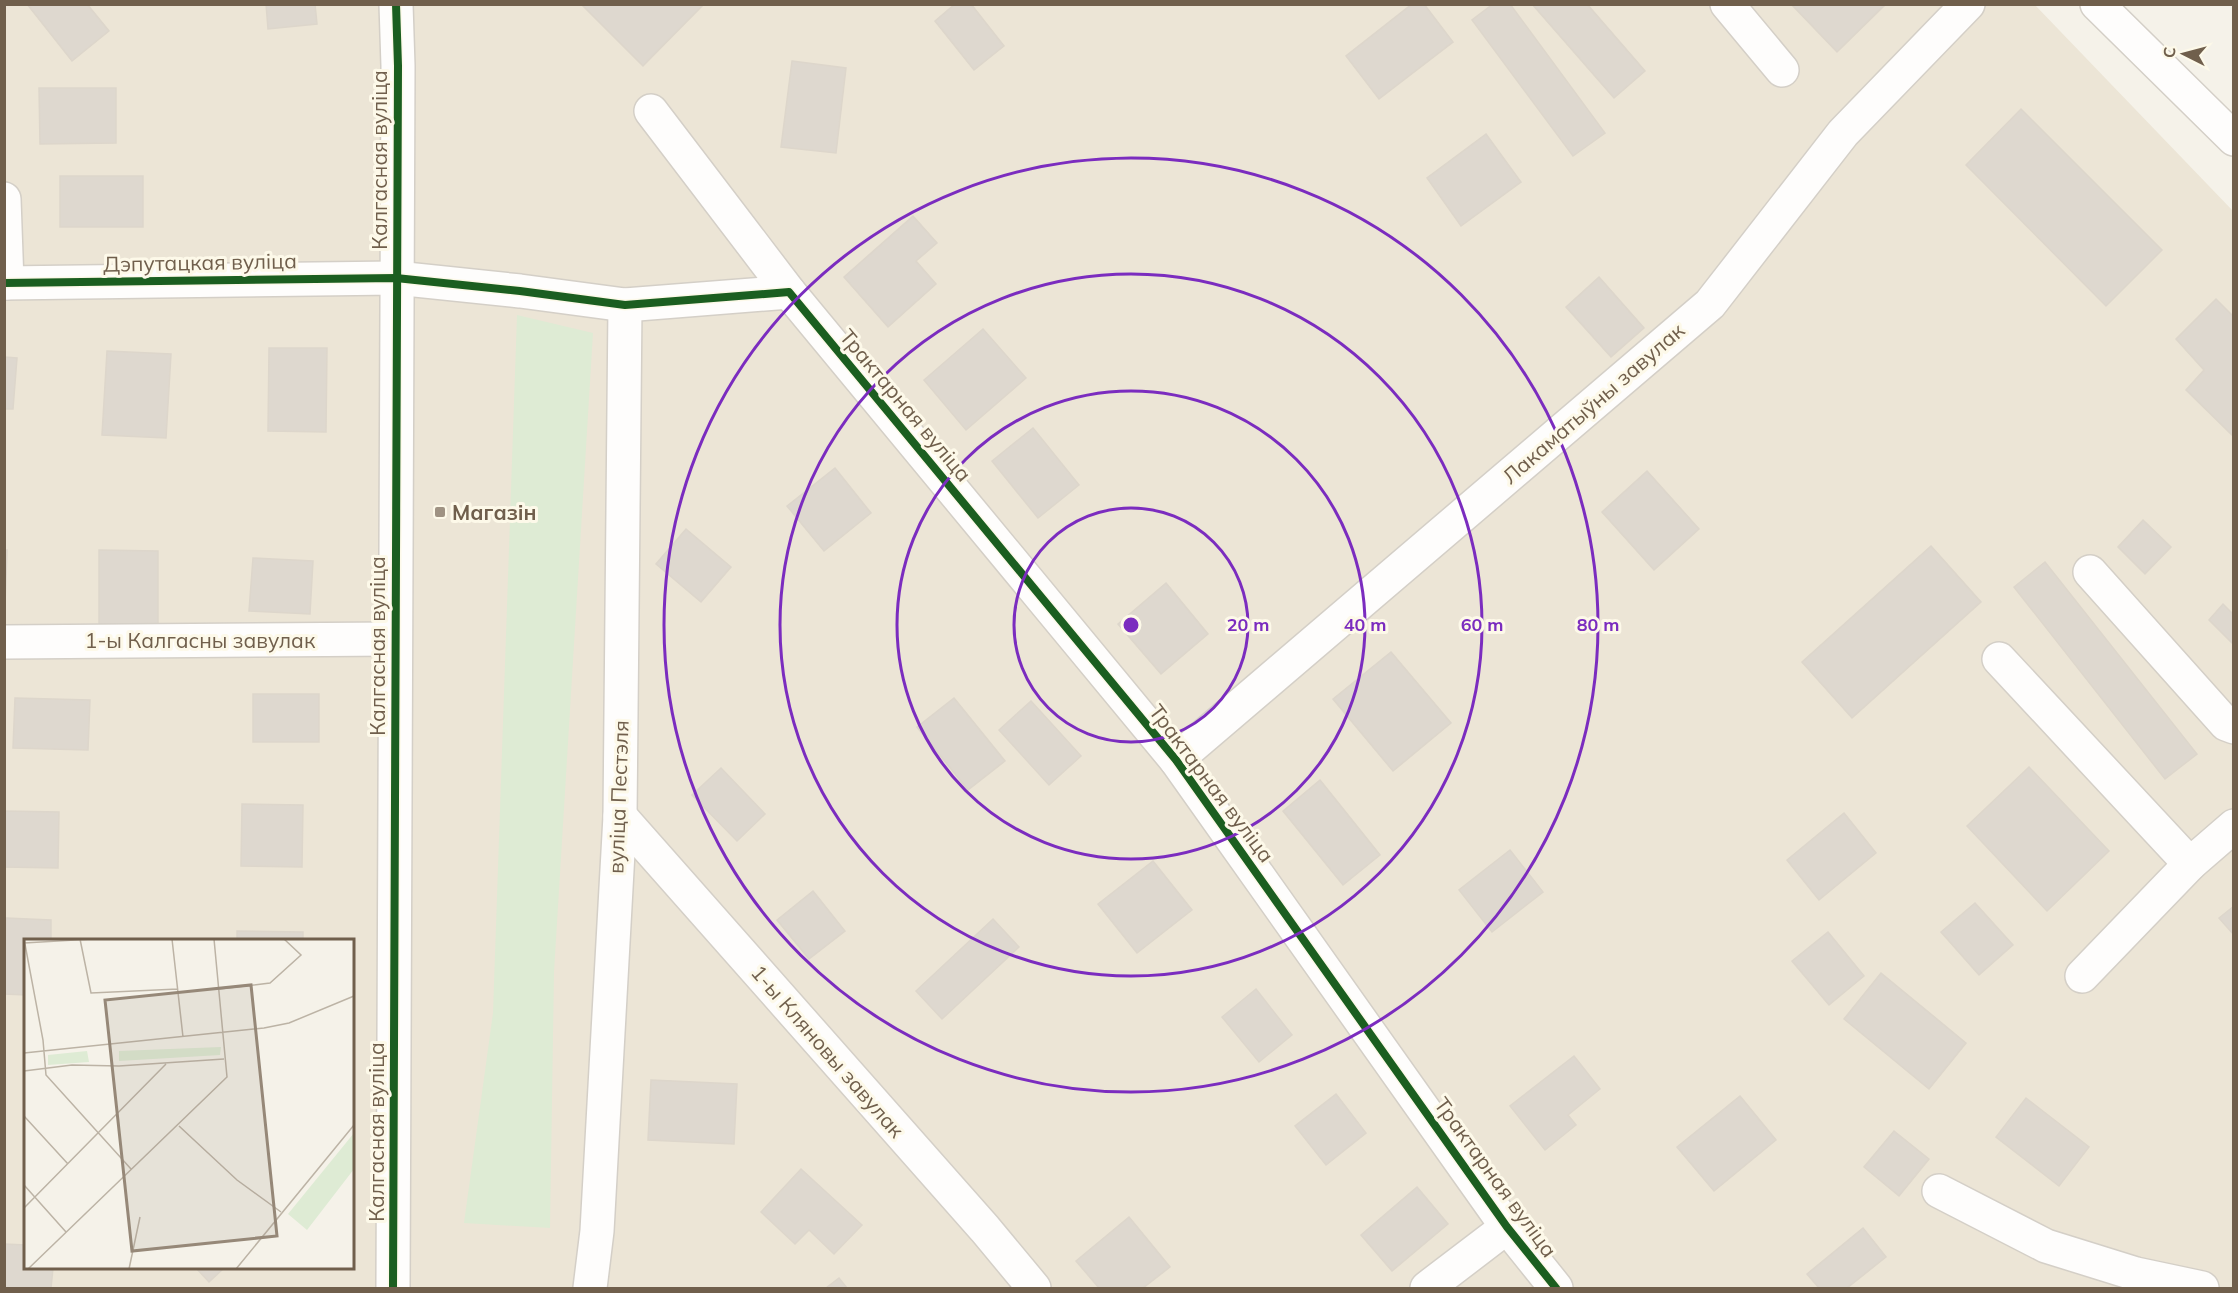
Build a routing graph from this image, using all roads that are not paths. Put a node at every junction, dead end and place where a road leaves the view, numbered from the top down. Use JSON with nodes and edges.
{"nodes":[{"id":1,"x":396,"y":4,"type":"edge"},
{"id":2,"x":1727,"y":4,"type":"edge"},
{"id":3,"x":1968,"y":4,"type":"edge"},
{"id":4,"x":2097,"y":4,"type":"edge"},
{"id":5,"x":1782,"y":70,"type":"dead end"},
{"id":6,"x":651,"y":111,"type":"dead end"},
{"id":7,"x":2234,"y":139,"type":"edge"},
{"id":8,"x":4,"y":199,"type":"edge"},
{"id":9,"x":396,"y":278,"type":"junction"},
{"id":10,"x":6,"y":283,"type":"edge"},
{"id":11,"x":789,"y":292,"type":"junction"},
{"id":12,"x":626,"y":305,"type":"junction"},
{"id":13,"x":2090,"y":572,"type":"dead end"},
{"id":14,"x":395,"y":639,"type":"junction"},
{"id":15,"x":4,"y":642,"type":"edge"},
{"id":16,"x":1999,"y":659,"type":"dead end"},
{"id":17,"x":2234,"y":727,"type":"edge"},
{"id":18,"x":1176,"y":760,"type":"junction"},
{"id":19,"x":620,"y":816,"type":"junction"},
{"id":20,"x":2234,"y":826,"type":"edge"},
{"id":21,"x":2190,"y":864,"type":"junction"},
{"id":22,"x":2082,"y":976,"type":"dead end"},
{"id":23,"x":1939,"y":1191,"type":"dead end"},
{"id":24,"x":1508,"y":1227,"type":"junction"},
{"id":25,"x":393,"y":1288,"type":"edge"},
{"id":26,"x":590,"y":1288,"type":"edge"},
{"id":27,"x":1034,"y":1288,"type":"edge"},
{"id":28,"x":1427,"y":1288,"type":"edge"},
{"id":29,"x":1556,"y":1288,"type":"edge"},
{"id":30,"x":2202,"y":1288,"type":"edge"}],
"edges":[{"from":1,"to":9,"type":"street","name":"Калгасная вуліца"},
{"from":2,"to":5,"type":"street"},
{"from":3,"to":18,"type":"street","name":"Лакаматыўны завулак"},
{"from":4,"to":7,"type":"street"},
{"from":6,"to":11,"type":"street","name":"Трактарная вуліца"},
{"from":8,"to":10,"type":"street"},
{"from":9,"to":10,"type":"street","name":"Дэпутацкая вуліца"},
{"from":9,"to":12,"type":"street","name":"Дэпутацкая вуліца"},
{"from":9,"to":14,"type":"street","name":"Калгасная вуліца"},
{"from":11,"to":12,"type":"street","name":"Дэпутацкая вуліца"},
{"from":11,"to":18,"type":"street","name":"Трактарная вуліца"},
{"from":12,"to":19,"type":"street","name":"вуліца Пестэля"},
{"from":13,"to":17,"type":"street"},
{"from":14,"to":15,"type":"street","name":"1-ы Калгасны завулак"},
{"from":14,"to":25,"type":"street","name":"Калгасная вуліца"},
{"from":16,"to":21,"type":"street"},
{"from":18,"to":24,"type":"street","name":"Трактарная вуліца"},
{"from":19,"to":26,"type":"street","name":"вуліца Пестэля"},
{"from":19,"to":27,"type":"street","name":"1-ы Кляновы завулак"},
{"from":20,"to":21,"type":"street"},
{"from":21,"to":22,"type":"street"},
{"from":23,"to":30,"type":"street"},
{"from":24,"to":28,"type":"street"},
{"from":24,"to":29,"type":"street","name":"Трактарная вуліца"}]}
